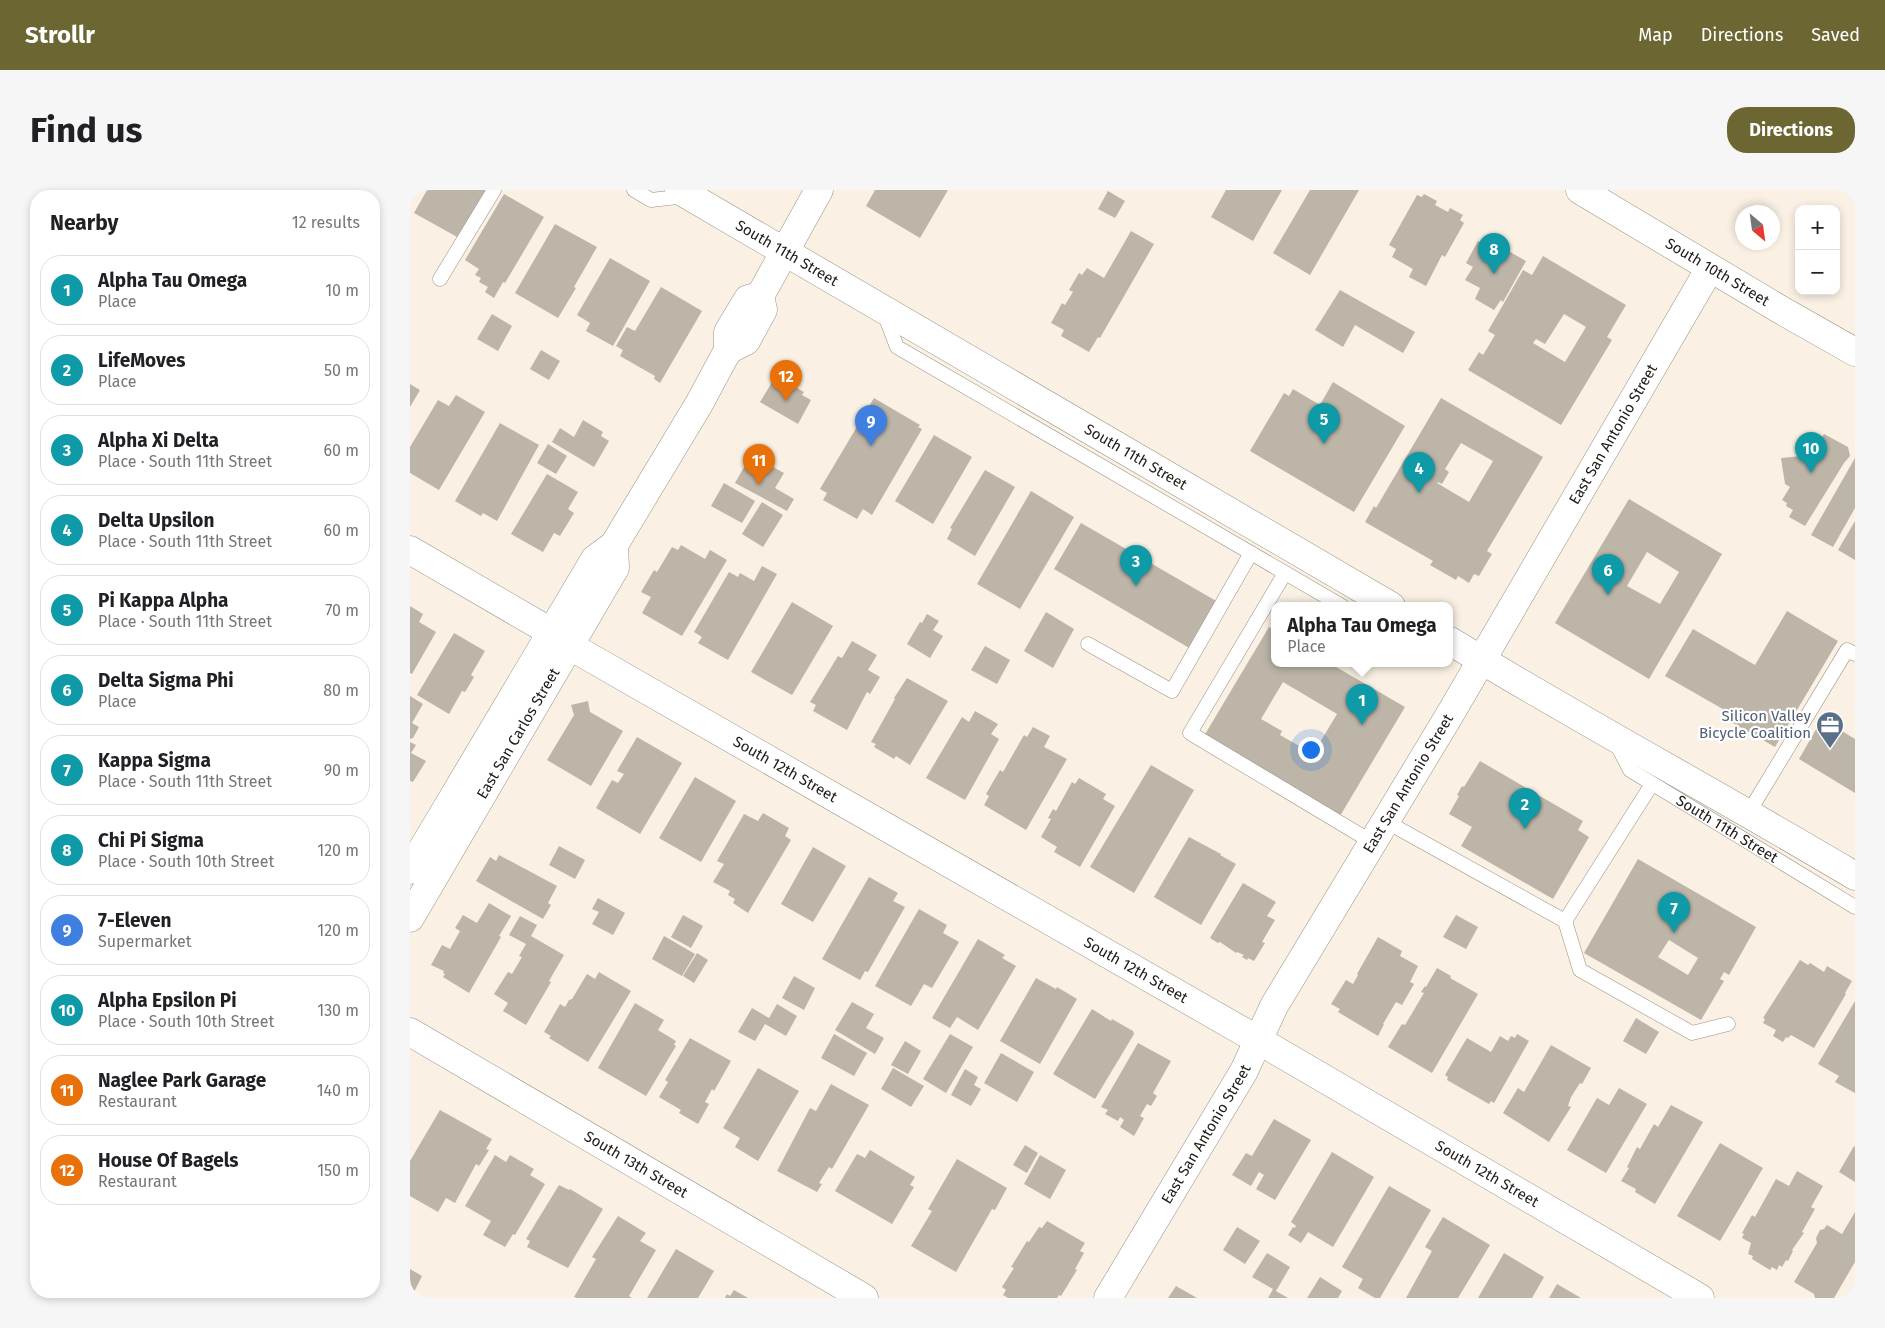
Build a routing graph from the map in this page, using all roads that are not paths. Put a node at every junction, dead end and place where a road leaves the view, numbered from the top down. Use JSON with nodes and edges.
{"nodes":[{"id":1,"x":494,"y":190,"type":"edge"},
{"id":2,"x":634,"y":190,"type":"edge"},
{"id":3,"x":819,"y":190,"type":"edge"},
{"id":4,"x":1580,"y":190,"type":"edge"},
{"id":5,"x":685,"y":193,"type":"edge"},
{"id":6,"x":784,"y":252,"type":"junction"},
{"id":7,"x":1710,"y":268,"type":"junction"},
{"id":8,"x":440,"y":279,"type":"dead end"},
{"id":9,"x":884,"y":310,"type":"junction"},
{"id":10,"x":1855,"y":352,"type":"edge"},
{"id":11,"x":410,"y":550,"type":"edge"},
{"id":12,"x":1251,"y":553,"type":"junction"},
{"id":13,"x":1285,"y":572,"type":"junction"},
{"id":14,"x":1335,"y":602,"type":"edge"},
{"id":15,"x":1381,"y":602,"type":"edge"},
{"id":16,"x":560,"y":639,"type":"junction"},
{"id":17,"x":1453,"y":643,"type":"edge"},
{"id":18,"x":1088,"y":644,"type":"dead end"},
{"id":19,"x":1851,"y":652,"type":"edge"},
{"id":20,"x":1481,"y":660,"type":"junction"},
{"id":21,"x":1613,"y":737,"type":"junction"},
{"id":22,"x":1652,"y":784,"type":"junction"},
{"id":23,"x":1749,"y":812,"type":"junction"},
{"id":24,"x":1379,"y":832,"type":"junction"},
{"id":25,"x":410,"y":870,"type":"edge"},
{"id":26,"x":1855,"y":876,"type":"edge"},
{"id":27,"x":1855,"y":907,"type":"edge"},
{"id":28,"x":410,"y":918,"type":"edge"},
{"id":29,"x":1565,"y":921,"type":"junction"},
{"id":30,"x":1728,"y":1024,"type":"dead end"},
{"id":31,"x":410,"y":1032,"type":"edge"},
{"id":32,"x":1258,"y":1040,"type":"junction"},
{"id":33,"x":864,"y":1298,"type":"edge"},
{"id":34,"x":1108,"y":1298,"type":"edge"},
{"id":35,"x":1700,"y":1298,"type":"edge"}],
"edges":[{"from":1,"to":8,"type":"lane"},
{"from":2,"to":5,"type":"lane","name":"South 11th Street"},
{"from":3,"to":6,"type":"street","name":"East San Carlos Street"},
{"from":4,"to":7,"type":"street","name":"South 10th Street"},
{"from":5,"to":6,"type":"street","name":"South 11th Street"},
{"from":6,"to":9,"type":"street","name":"South 11th Street"},
{"from":6,"to":16,"type":"street","name":"East San Carlos Street"},
{"from":7,"to":10,"type":"street","name":"South 10th Street"},
{"from":7,"to":20,"type":"street","name":"East San Antonio Street"},
{"from":9,"to":12,"type":"lane","name":"South 11th Street"},
{"from":9,"to":15,"type":"street","name":"South 11th Street"},
{"from":11,"to":16,"type":"street","name":"South 12th Street"},
{"from":12,"to":13,"type":"lane","name":"South 11th Street"},
{"from":12,"to":18,"type":"lane"},
{"from":13,"to":14,"type":"lane","name":"South 11th Street"},
{"from":13,"to":24,"type":"lane"},
{"from":16,"to":25,"type":"street","name":"East San Carlos Street"},
{"from":16,"to":28,"type":"street","name":"East San Carlos Street"},
{"from":16,"to":32,"type":"street","name":"South 12th Street"},
{"from":17,"to":20,"type":"street","name":"South 11th Street"},
{"from":19,"to":23,"type":"lane"},
{"from":20,"to":21,"type":"street","name":"South 11th Street"},
{"from":20,"to":24,"type":"street","name":"East San Antonio Street"},
{"from":21,"to":22,"type":"lane","name":"South 11th Street"},
{"from":21,"to":23,"type":"street","name":"South 11th Street"},
{"from":22,"to":27,"type":"lane","name":"South 11th Street"},
{"from":22,"to":29,"type":"lane"},
{"from":23,"to":26,"type":"street","name":"South 11th Street"},
{"from":24,"to":29,"type":"lane"},
{"from":24,"to":32,"type":"street","name":"East San Antonio Street"},
{"from":29,"to":30,"type":"lane"},
{"from":31,"to":33,"type":"street","name":"South 13th Street"},
{"from":32,"to":34,"type":"street","name":"East San Antonio Street"},
{"from":32,"to":35,"type":"street","name":"South 12th Street"}]}
